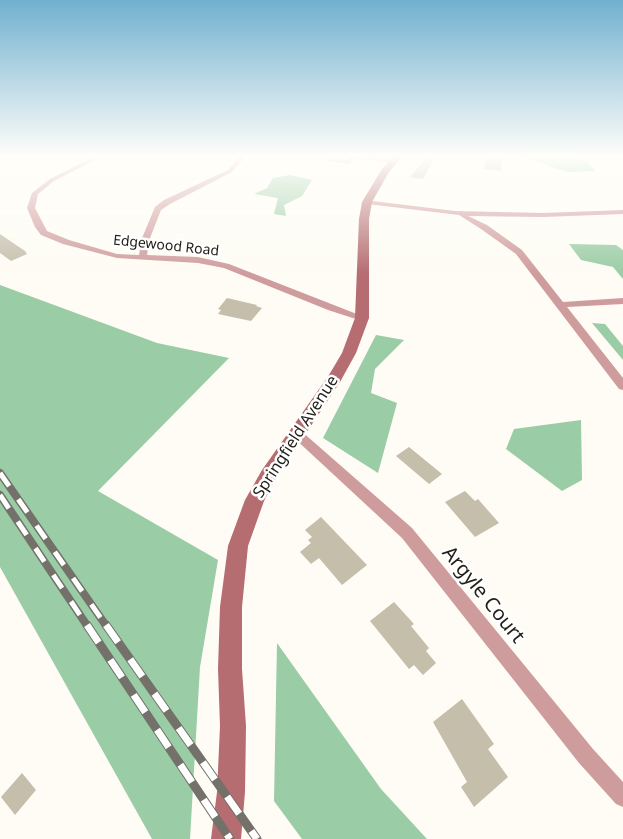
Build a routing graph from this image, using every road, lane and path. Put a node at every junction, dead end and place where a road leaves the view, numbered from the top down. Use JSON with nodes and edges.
{"nodes":[{"id":1,"x":35,"y":195,"type":"edge"},
{"id":2,"x":182,"y":195,"type":"edge"},
{"id":3,"x":372,"y":195,"type":"edge"},
{"id":4,"x":367,"y":202,"type":"junction"},
{"id":5,"x":623,"y":212,"type":"edge"},
{"id":6,"x":455,"y":213,"type":"junction"},
{"id":7,"x":143,"y":256,"type":"junction"},
{"id":8,"x":623,"y":301,"type":"edge"},
{"id":9,"x":560,"y":305,"type":"junction"},
{"id":10,"x":362,"y":318,"type":"junction"},
{"id":11,"x":623,"y":387,"type":"edge"},
{"id":12,"x":296,"y":433,"type":"junction"},
{"id":13,"x":623,"y":797,"type":"edge"},
{"id":14,"x":226,"y":839,"type":"edge"}],
"edges":[{"from":1,"to":7,"type":"street","name":"Edgewood Road"},
{"from":2,"to":7,"type":"street"},
{"from":3,"to":4,"type":"main road","name":"Springfield Avenue"},
{"from":4,"to":6,"type":"street"},
{"from":4,"to":10,"type":"main road","name":"Springfield Avenue"},
{"from":5,"to":6,"type":"street"},
{"from":6,"to":9,"type":"street"},
{"from":7,"to":10,"type":"street","name":"Edgewood Road"},
{"from":8,"to":9,"type":"street"},
{"from":9,"to":11,"type":"street"},
{"from":10,"to":12,"type":"main road","name":"Springfield Avenue"},
{"from":12,"to":13,"type":"street","name":"Argyle Court"},
{"from":12,"to":14,"type":"main road","name":"Springfield Avenue"}]}
